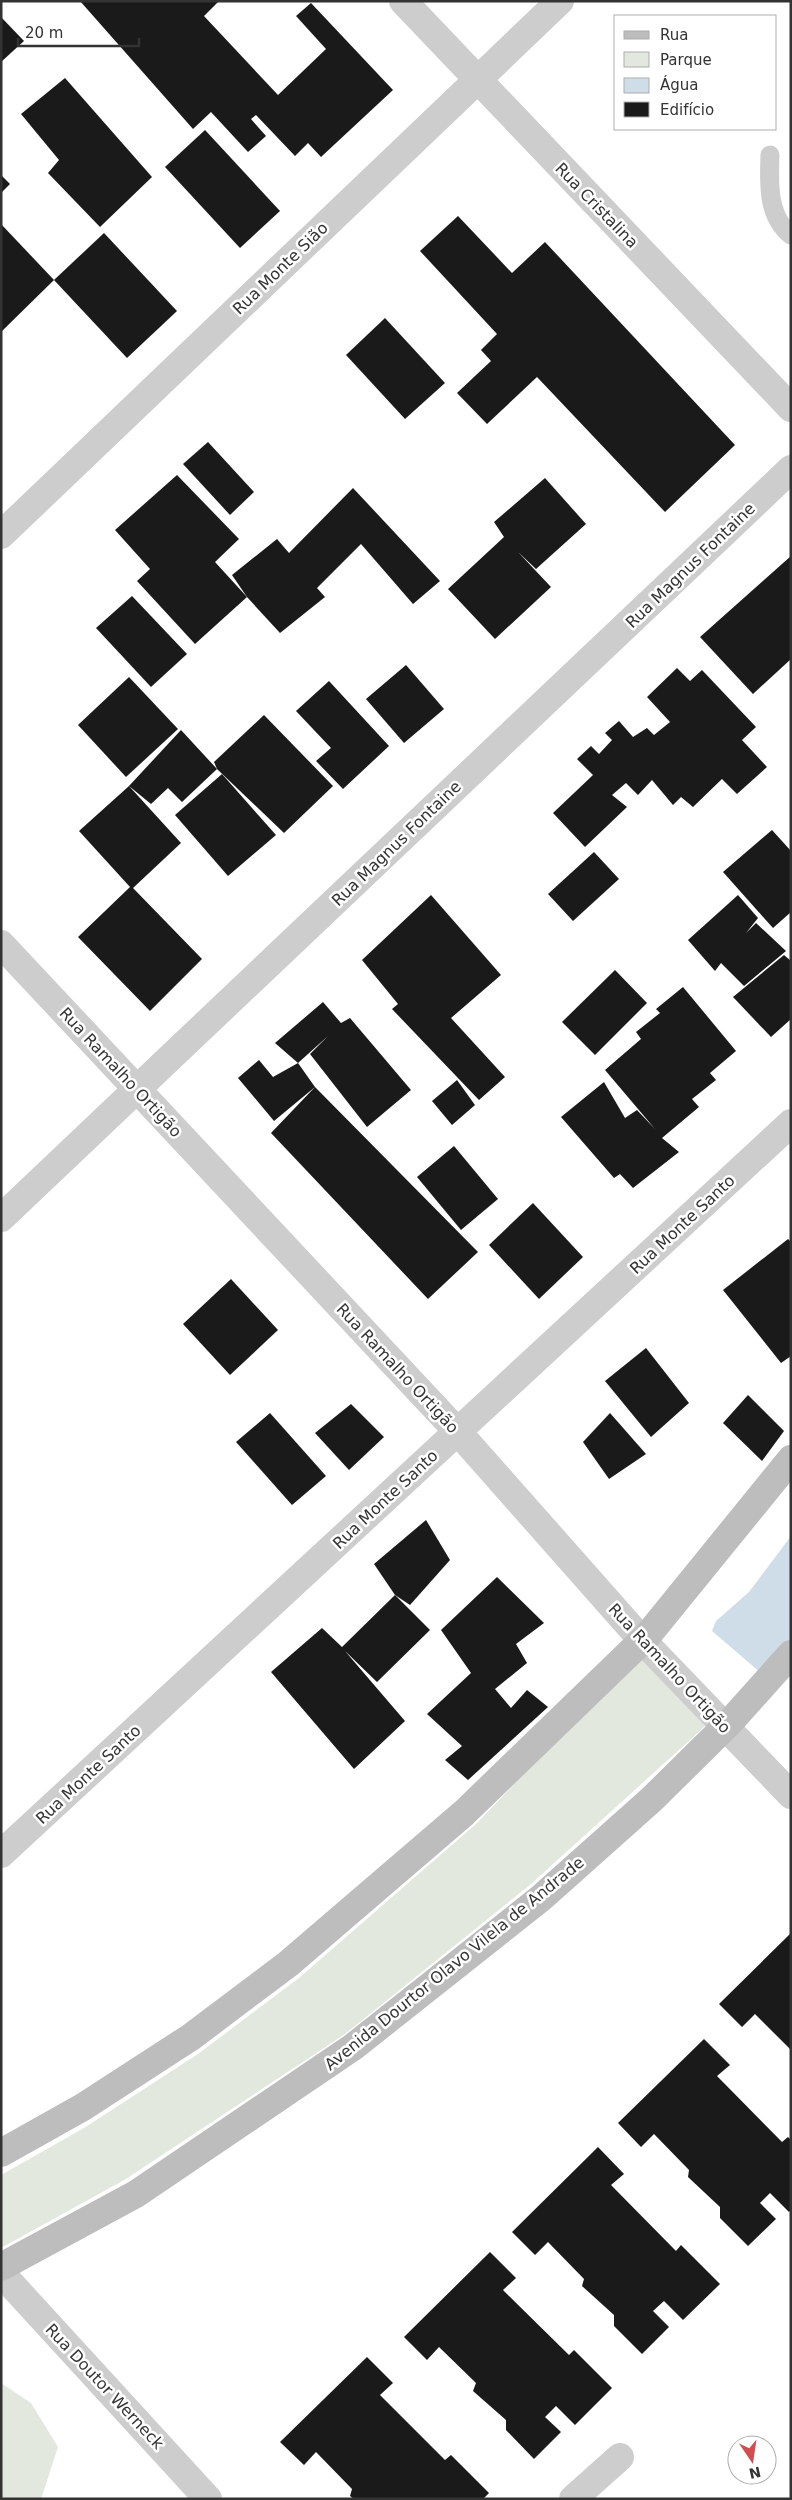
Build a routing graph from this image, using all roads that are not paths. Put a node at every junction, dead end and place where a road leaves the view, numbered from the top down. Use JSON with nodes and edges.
{"nodes":[{"id":1,"x":403,"y":1,"type":"edge"},
{"id":2,"x":560,"y":1,"type":"edge"},
{"id":3,"x":477,"y":79,"type":"junction"},
{"id":4,"x":770,"y":155,"type":"dead end"},
{"id":5,"x":791,"y":235,"type":"edge"},
{"id":6,"x":791,"y":408,"type":"edge"},
{"id":7,"x":791,"y":469,"type":"edge"},
{"id":8,"x":1,"y":535,"type":"edge"},
{"id":9,"x":1,"y":944,"type":"edge"},
{"id":10,"x":137,"y":1090,"type":"junction"},
{"id":11,"x":791,"y":1124,"type":"edge"},
{"id":12,"x":1,"y":1218,"type":"edge"},
{"id":13,"x":458,"y":1432,"type":"junction"},
{"id":14,"x":791,"y":1459,"type":"edge"},
{"id":15,"x":641,"y":1639,"type":"junction"},
{"id":16,"x":791,"y":1654,"type":"edge"},
{"id":17,"x":727,"y":1725,"type":"junction"},
{"id":18,"x":791,"y":1795,"type":"edge"},
{"id":19,"x":1,"y":1854,"type":"edge"},
{"id":20,"x":1,"y":2153,"type":"edge"},
{"id":21,"x":1,"y":2267,"type":"edge"},
{"id":22,"x":1,"y":2273,"type":"edge"},
{"id":23,"x":620,"y":2457,"type":"dead end"},
{"id":24,"x":208,"y":2499,"type":"edge"},
{"id":25,"x":573,"y":2499,"type":"edge"}],
"edges":[{"from":1,"to":3,"type":"street","name":"Rua Cristalina"},
{"from":2,"to":3,"type":"street","name":"Rua Monte Sião"},
{"from":3,"to":6,"type":"street","name":"Rua Cristalina"},
{"from":3,"to":8,"type":"street","name":"Rua Monte Sião"},
{"from":4,"to":5,"type":"lane"},
{"from":7,"to":10,"type":"street","name":"Rua Magnus Fontaine"},
{"from":9,"to":10,"type":"street","name":"Rua Ramalho Ortigão"},
{"from":10,"to":12,"type":"street","name":"Rua Magnus Fontaine"},
{"from":10,"to":13,"type":"street","name":"Rua Ramalho Ortigão"},
{"from":11,"to":13,"type":"street","name":"Rua Monte Santo"},
{"from":13,"to":15,"type":"street","name":"Rua Ramalho Ortigão"},
{"from":13,"to":19,"type":"street","name":"Rua Monte Santo"},
{"from":14,"to":15,"type":"main road"},
{"from":15,"to":17,"type":"street","name":"Rua Ramalho Ortigão"},
{"from":15,"to":20,"type":"main road"},
{"from":16,"to":17,"type":"main road","name":"Avenida Dourtor Olavo Vilela de Andrade"},
{"from":17,"to":18,"type":"street","name":"Rua Ramalho Ortigão"},
{"from":17,"to":21,"type":"main road","name":"Avenida Dourtor Olavo Vilela de Andrade"},
{"from":22,"to":24,"type":"street","name":"Rua Doutor Werneck"},
{"from":23,"to":25,"type":"street"}]}
